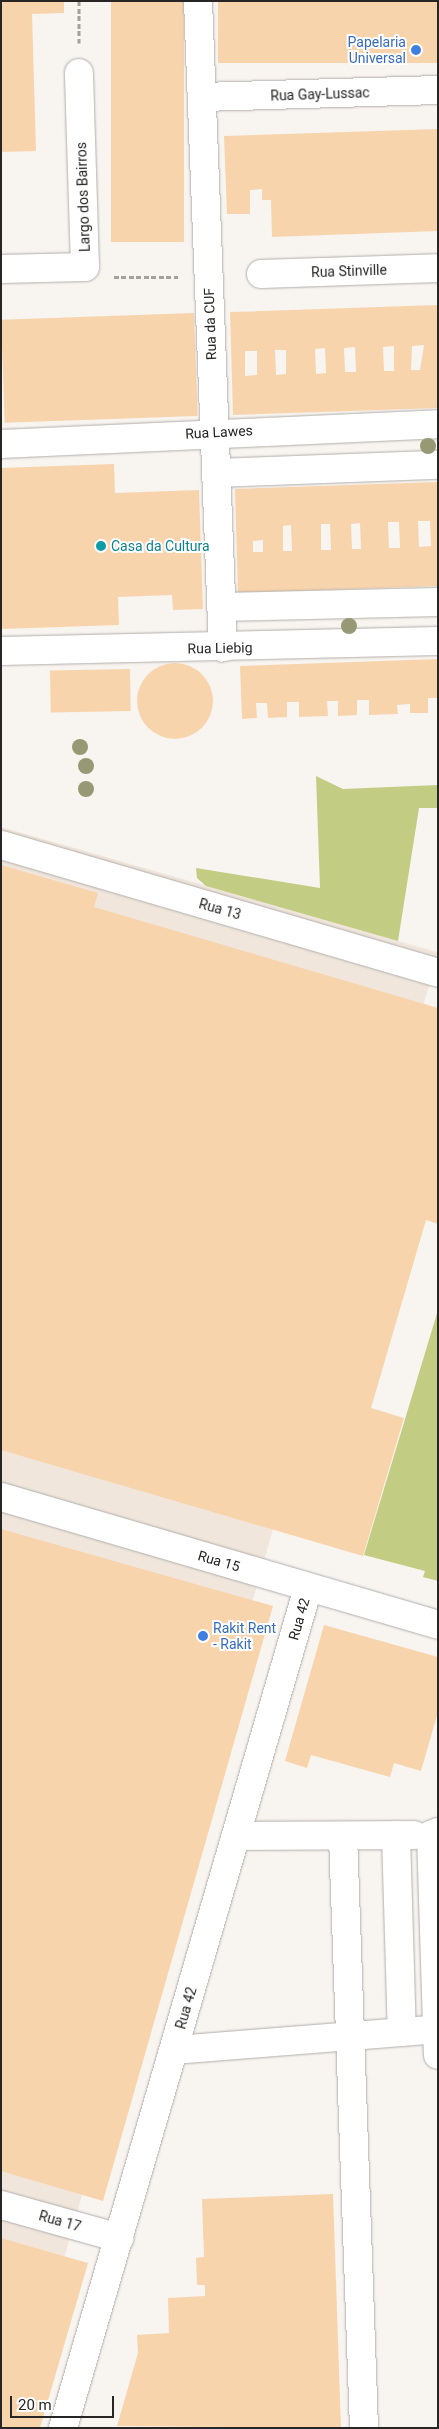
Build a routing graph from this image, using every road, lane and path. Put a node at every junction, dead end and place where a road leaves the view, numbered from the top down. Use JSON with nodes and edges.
{"nodes":[{"id":1,"x":79,"y":1,"type":"edge"},
{"id":2,"x":198,"y":1,"type":"edge"},
{"id":3,"x":79,"y":73,"type":"joint"},
{"id":4,"x":438,"y":90,"type":"edge"},
{"id":5,"x":202,"y":98,"type":"junction"},
{"id":6,"x":438,"y":268,"type":"edge"},
{"id":7,"x":1,"y":269,"type":"edge"},
{"id":8,"x":261,"y":274,"type":"dead end"},
{"id":9,"x":169,"y":277,"type":"dead end"},
{"id":10,"x":120,"y":279,"type":"dead end"},
{"id":11,"x":438,"y":424,"type":"edge"},
{"id":12,"x":215,"y":432,"type":"junction"},
{"id":13,"x":1,"y":444,"type":"edge"},
{"id":14,"x":438,"y":465,"type":"edge"},
{"id":15,"x":216,"y":472,"type":"junction"},
{"id":16,"x":438,"y":602,"type":"edge"},
{"id":17,"x":222,"y":607,"type":"junction"},
{"id":18,"x":438,"y":641,"type":"edge"},
{"id":19,"x":223,"y":648,"type":"junction"},
{"id":20,"x":1,"y":651,"type":"edge"},
{"id":21,"x":1,"y":845,"type":"edge"},
{"id":22,"x":438,"y":973,"type":"edge"},
{"id":23,"x":1,"y":1497,"type":"edge"},
{"id":24,"x":308,"y":1588,"type":"junction"},
{"id":25,"x":438,"y":1626,"type":"edge"},
{"id":26,"x":434,"y":1834,"type":"edge"},
{"id":27,"x":236,"y":1836,"type":"junction"},
{"id":28,"x":343,"y":1836,"type":"junction"},
{"id":29,"x":396,"y":1836,"type":"junction"},
{"id":30,"x":402,"y":2032,"type":"junction"},
{"id":31,"x":351,"y":2036,"type":"junction"},
{"id":32,"x":437,"y":2037,"type":"edge"},
{"id":33,"x":174,"y":2050,"type":"junction"},
{"id":34,"x":1,"y":2205,"type":"edge"},
{"id":35,"x":119,"y":2238,"type":"junction"},
{"id":36,"x":63,"y":2428,"type":"edge"},
{"id":37,"x":364,"y":2428,"type":"edge"}],
"edges":[{"from":1,"to":3,"type":"path"},
{"from":2,"to":5,"type":"street","name":"Rua da CUF"},
{"from":3,"to":7,"type":"street","name":"Largo dos Bairros"},
{"from":4,"to":5,"type":"street","name":"Rua Gay-Lussac"},
{"from":5,"to":12,"type":"street","name":"Rua da CUF"},
{"from":6,"to":8,"type":"street","name":"Rua Stinville"},
{"from":9,"to":10,"type":"path"},
{"from":11,"to":12,"type":"street","name":"Rua Lawes"},
{"from":12,"to":13,"type":"street","name":"Rua Lawes"},
{"from":12,"to":15,"type":"street","name":"Rua da CUF"},
{"from":14,"to":15,"type":"street"},
{"from":15,"to":17,"type":"street","name":"Rua da CUF"},
{"from":16,"to":17,"type":"street"},
{"from":17,"to":19,"type":"street","name":"Rua da CUF"},
{"from":18,"to":19,"type":"street","name":"Rua Liebig"},
{"from":19,"to":20,"type":"street","name":"Rua Liebig"},
{"from":21,"to":22,"type":"street","name":"Rua 13"},
{"from":23,"to":24,"type":"street","name":"Rua 15"},
{"from":24,"to":25,"type":"street","name":"Rua 15"},
{"from":24,"to":27,"type":"street","name":"Rua 42"},
{"from":26,"to":29,"type":"street"},
{"from":26,"to":32,"type":"street"},
{"from":27,"to":28,"type":"street"},
{"from":27,"to":33,"type":"street","name":"Rua 42"},
{"from":28,"to":29,"type":"street"},
{"from":28,"to":31,"type":"street"},
{"from":29,"to":30,"type":"street"},
{"from":30,"to":31,"type":"street"},
{"from":30,"to":32,"type":"street"},
{"from":31,"to":33,"type":"street"},
{"from":31,"to":37,"type":"street"},
{"from":33,"to":35,"type":"street","name":"Rua 42"},
{"from":34,"to":35,"type":"street","name":"Rua 17"},
{"from":35,"to":36,"type":"street","name":"Rua 42"}]}
